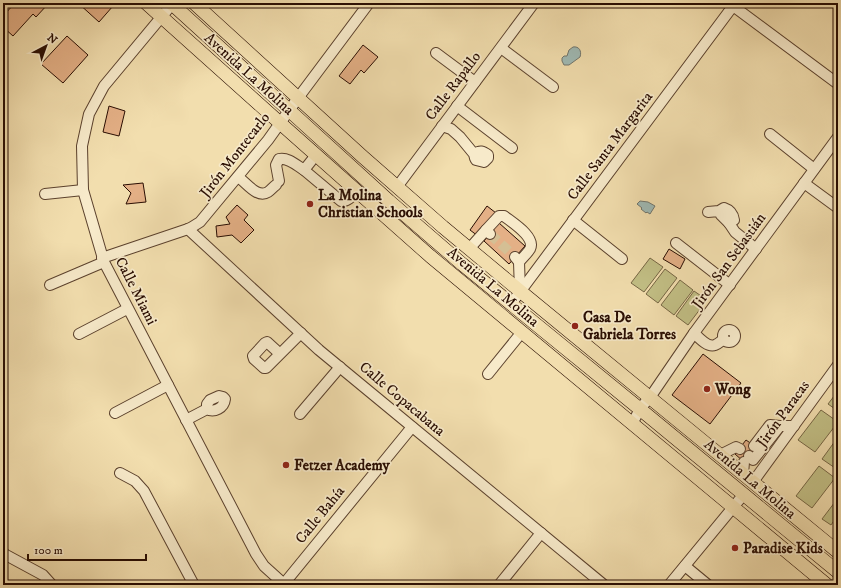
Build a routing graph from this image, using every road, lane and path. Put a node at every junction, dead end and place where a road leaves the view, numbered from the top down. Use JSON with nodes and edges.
{"nodes":[{"id":1,"x":146,"y":3,"type":"edge"},
{"id":2,"x":194,"y":3,"type":"edge"},
{"id":3,"x":369,"y":3,"type":"edge"},
{"id":4,"x":534,"y":3,"type":"edge"},
{"id":5,"x":172,"y":4,"type":"edge"},
{"id":6,"x":731,"y":4,"type":"edge"},
{"id":7,"x":162,"y":17,"type":"junction"},
{"id":8,"x":501,"y":48,"type":"junction"},
{"id":9,"x":436,"y":52,"type":"dead end"},
{"id":10,"x":475,"y":82,"type":"junction"},
{"id":11,"x":838,"y":84,"type":"edge"},
{"id":12,"x":553,"y":87,"type":"dead end"},
{"id":13,"x":298,"y":98,"type":"junction"},
{"id":14,"x":457,"y":106,"type":"junction"},
{"id":15,"x":289,"y":111,"type":"junction"},
{"id":16,"x":280,"y":123,"type":"junction"},
{"id":17,"x":442,"y":126,"type":"junction"},
{"id":18,"x":770,"y":134,"type":"dead end"},
{"id":19,"x":838,"y":137,"type":"edge"},
{"id":20,"x":512,"y":148,"type":"dead end"},
{"id":21,"x":474,"y":154,"type":"dead end"},
{"id":22,"x":316,"y":155,"type":"junction"},
{"id":23,"x":814,"y":169,"type":"junction"},
{"id":24,"x":304,"y":170,"type":"junction"},
{"id":25,"x":238,"y":177,"type":"junction"},
{"id":26,"x":804,"y":184,"type":"junction"},
{"id":27,"x":396,"y":187,"type":"junction"},
{"id":28,"x":83,"y":190,"type":"junction"},
{"id":29,"x":356,"y":190,"type":"junction"},
{"id":30,"x":44,"y":194,"type":"dead end"},
{"id":31,"x":838,"y":208,"type":"edge"},
{"id":32,"x":708,"y":212,"type":"dead end"},
{"id":33,"x":572,"y":220,"type":"junction"},
{"id":34,"x":188,"y":229,"type":"junction"},
{"id":35,"x":676,"y":243,"type":"dead end"},
{"id":36,"x":469,"y":249,"type":"junction"},
{"id":37,"x":756,"y":249,"type":"junction"},
{"id":38,"x":622,"y":259,"type":"dead end"},
{"id":39,"x":103,"y":260,"type":"junction"},
{"id":40,"x":730,"y":285,"type":"junction"},
{"id":41,"x":50,"y":286,"type":"dead end"},
{"id":42,"x":520,"y":291,"type":"junction"},
{"id":43,"x":511,"y":304,"type":"junction"},
{"id":44,"x":127,"y":309,"type":"junction"},
{"id":45,"x":522,"y":332,"type":"junction"},
{"id":46,"x":301,"y":333,"type":"junction"},
{"id":47,"x":78,"y":334,"type":"dead end"},
{"id":48,"x":694,"y":334,"type":"junction"},
{"id":49,"x":724,"y":339,"type":"dead end"},
{"id":50,"x":279,"y":353,"type":"dead end"},
{"id":51,"x":838,"y":365,"type":"edge"},
{"id":52,"x":340,"y":367,"type":"junction"},
{"id":53,"x":488,"y":374,"type":"dead end"},
{"id":54,"x":168,"y":385,"type":"junction"},
{"id":55,"x":650,"y":397,"type":"junction"},
{"id":56,"x":207,"y":409,"type":"dead end"},
{"id":57,"x":640,"y":409,"type":"junction"},
{"id":58,"x":115,"y":413,"type":"dead end"},
{"id":59,"x":300,"y":414,"type":"dead end"},
{"id":60,"x":186,"y":420,"type":"junction"},
{"id":61,"x":632,"y":424,"type":"junction"},
{"id":62,"x":780,"y":426,"type":"junction"},
{"id":63,"x":794,"y":426,"type":"junction"},
{"id":64,"x":412,"y":427,"type":"junction"},
{"id":65,"x":754,"y":446,"type":"dead end"},
{"id":66,"x":740,"y":449,"type":"dead end"},
{"id":67,"x":691,"y":451,"type":"junction"},
{"id":68,"x":720,"y":455,"type":"junction"},
{"id":69,"x":750,"y":468,"type":"junction"},
{"id":70,"x":120,"y":473,"type":"dead end"},
{"id":71,"x":744,"y":494,"type":"junction"},
{"id":72,"x":733,"y":507,"type":"junction"},
{"id":73,"x":774,"y":519,"type":"junction"},
{"id":74,"x":541,"y":533,"type":"junction"},
{"id":75,"x":794,"y":536,"type":"junction"},
{"id":76,"x":838,"y":552,"type":"edge"},
{"id":77,"x":3,"y":553,"type":"edge"},
{"id":78,"x":685,"y":566,"type":"junction"},
{"id":79,"x":804,"y":566,"type":"junction"},
{"id":80,"x":838,"y":572,"type":"edge"},
{"id":81,"x":52,"y":585,"type":"edge"},
{"id":82,"x":194,"y":585,"type":"edge"},
{"id":83,"x":284,"y":585,"type":"edge"},
{"id":84,"x":499,"y":585,"type":"edge"},
{"id":85,"x":604,"y":585,"type":"edge"},
{"id":86,"x":669,"y":585,"type":"edge"},
{"id":87,"x":708,"y":585,"type":"edge"},
{"id":88,"x":827,"y":585,"type":"edge"}],
"edges":[{"from":1,"to":7,"type":"main road","name":"Avenida La Molina"},
{"from":2,"to":13,"type":"main road","name":"Avenida La Molina"},
{"from":3,"to":13,"type":"street","name":"Jirón Montecarlo"},
{"from":4,"to":8,"type":"street","name":"Calle Rapallo"},
{"from":5,"to":7,"type":"street","name":"Calle Miami"},
{"from":5,"to":15,"type":"main road","name":"Avenida La Molina"},
{"from":6,"to":11,"type":"street"},
{"from":6,"to":33,"type":"street","name":"Calle Santa Margarita"},
{"from":7,"to":16,"type":"main road","name":"Avenida La Molina"},
{"from":7,"to":28,"type":"street","name":"Calle Miami"},
{"from":8,"to":10,"type":"street","name":"Calle Rapallo"},
{"from":8,"to":12,"type":"street"},
{"from":9,"to":10,"type":"street"},
{"from":10,"to":14,"type":"street","name":"Calle Rapallo"},
{"from":13,"to":15,"type":"street","name":"Jirón Montecarlo"},
{"from":13,"to":27,"type":"main road","name":"Avenida La Molina"},
{"from":14,"to":17,"type":"street","name":"Calle Rapallo"},
{"from":14,"to":20,"type":"street"},
{"from":15,"to":16,"type":"street","name":"Jirón Montecarlo"},
{"from":15,"to":43,"type":"main road","name":"Avenida La Molina"},
{"from":16,"to":22,"type":"main road","name":"Avenida La Molina"},
{"from":16,"to":25,"type":"street","name":"Jirón Montecarlo"},
{"from":17,"to":21,"type":"street"},
{"from":17,"to":27,"type":"street","name":"Calle Rapallo"},
{"from":18,"to":23,"type":"street"},
{"from":19,"to":23,"type":"street","name":"Jirón San Sebastián"},
{"from":22,"to":24,"type":"street"},
{"from":22,"to":29,"type":"main road","name":"Avenida La Molina"},
{"from":23,"to":26,"type":"street","name":"Jirón San Sebastián"},
{"from":24,"to":25,"type":"street"},
{"from":24,"to":29,"type":"street"},
{"from":25,"to":34,"type":"street","name":"Jirón Montecarlo"},
{"from":26,"to":31,"type":"street"},
{"from":26,"to":37,"type":"street","name":"Jirón San Sebastián"},
{"from":27,"to":36,"type":"main road","name":"Avenida La Molina"},
{"from":28,"to":30,"type":"street"},
{"from":28,"to":39,"type":"street","name":"Calle Miami"},
{"from":29,"to":45,"type":"main road","name":"Avenida La Molina"},
{"from":32,"to":37,"type":"street"},
{"from":33,"to":38,"type":"street"},
{"from":33,"to":42,"type":"street","name":"Calle Santa Margarita"},
{"from":34,"to":39,"type":"street","name":"Jirón Montecarlo"},
{"from":34,"to":46,"type":"street","name":"Calle Copacabana"},
{"from":35,"to":40,"type":"street"},
{"from":36,"to":42,"type":"main road","name":"Avenida La Molina"},
{"from":36,"to":42,"type":"street"},
{"from":37,"to":40,"type":"street","name":"Jirón San Sebastián"},
{"from":39,"to":41,"type":"street","name":"Jirón Montecarlo"},
{"from":39,"to":44,"type":"street","name":"Calle Miami"},
{"from":40,"to":48,"type":"street","name":"Jirón San Sebastián"},
{"from":42,"to":43,"type":"street","name":"Calle Santa Margarita"},
{"from":42,"to":55,"type":"main road","name":"Avenida La Molina"},
{"from":43,"to":57,"type":"main road","name":"Avenida La Molina"},
{"from":44,"to":47,"type":"street"},
{"from":44,"to":54,"type":"street","name":"Calle Miami"},
{"from":45,"to":53,"type":"street"},
{"from":45,"to":61,"type":"main road","name":"Avenida La Molina"},
{"from":46,"to":50,"type":"street"},
{"from":46,"to":52,"type":"street","name":"Calle Copacabana"},
{"from":48,"to":49,"type":"street"},
{"from":48,"to":55,"type":"street","name":"Jirón San Sebastián"},
{"from":51,"to":63,"type":"street","name":"Jirón Paracas"},
{"from":52,"to":59,"type":"street"},
{"from":52,"to":64,"type":"street","name":"Calle Copacabana"},
{"from":54,"to":58,"type":"street"},
{"from":54,"to":60,"type":"street","name":"Calle Miami"},
{"from":55,"to":57,"type":"street","name":"Jirón San Sebastián"},
{"from":55,"to":68,"type":"main road","name":"Avenida La Molina"},
{"from":56,"to":60,"type":"street"},
{"from":57,"to":61,"type":"street","name":"Jirón San Sebastián"},
{"from":57,"to":67,"type":"main road","name":"Avenida La Molina"},
{"from":60,"to":83,"type":"street","name":"Calle Miami"},
{"from":61,"to":72,"type":"main road","name":"Avenida La Molina"},
{"from":62,"to":63,"type":"street"},
{"from":62,"to":65,"type":"street"},
{"from":62,"to":69,"type":"street"},
{"from":63,"to":69,"type":"street","name":"Jirón Paracas"},
{"from":64,"to":74,"type":"street","name":"Calle Copacabana"},
{"from":64,"to":83,"type":"street","name":"Calle Bahía"},
{"from":66,"to":68,"type":"street"},
{"from":67,"to":68,"type":"main road"},
{"from":67,"to":71,"type":"main road","name":"Avenida La Molina"},
{"from":68,"to":69,"type":"main road","name":"Avenida La Molina"},
{"from":69,"to":73,"type":"main road"},
{"from":69,"to":76,"type":"main road","name":"Avenida La Molina"},
{"from":70,"to":82,"type":"street"},
{"from":71,"to":72,"type":"street"},
{"from":71,"to":73,"type":"main road","name":"Avenida La Molina"},
{"from":72,"to":78,"type":"street"},
{"from":72,"to":79,"type":"main road","name":"Avenida La Molina"},
{"from":73,"to":75,"type":"main road","name":"Avenida La Molina"},
{"from":74,"to":84,"type":"street"},
{"from":74,"to":85,"type":"street","name":"Calle Copacabana"},
{"from":75,"to":79,"type":"main road"},
{"from":75,"to":80,"type":"main road","name":"Avenida La Molina"},
{"from":77,"to":81,"type":"street"},
{"from":78,"to":86,"type":"street"},
{"from":78,"to":87,"type":"street"},
{"from":79,"to":88,"type":"main road","name":"Avenida La Molina"}]}
